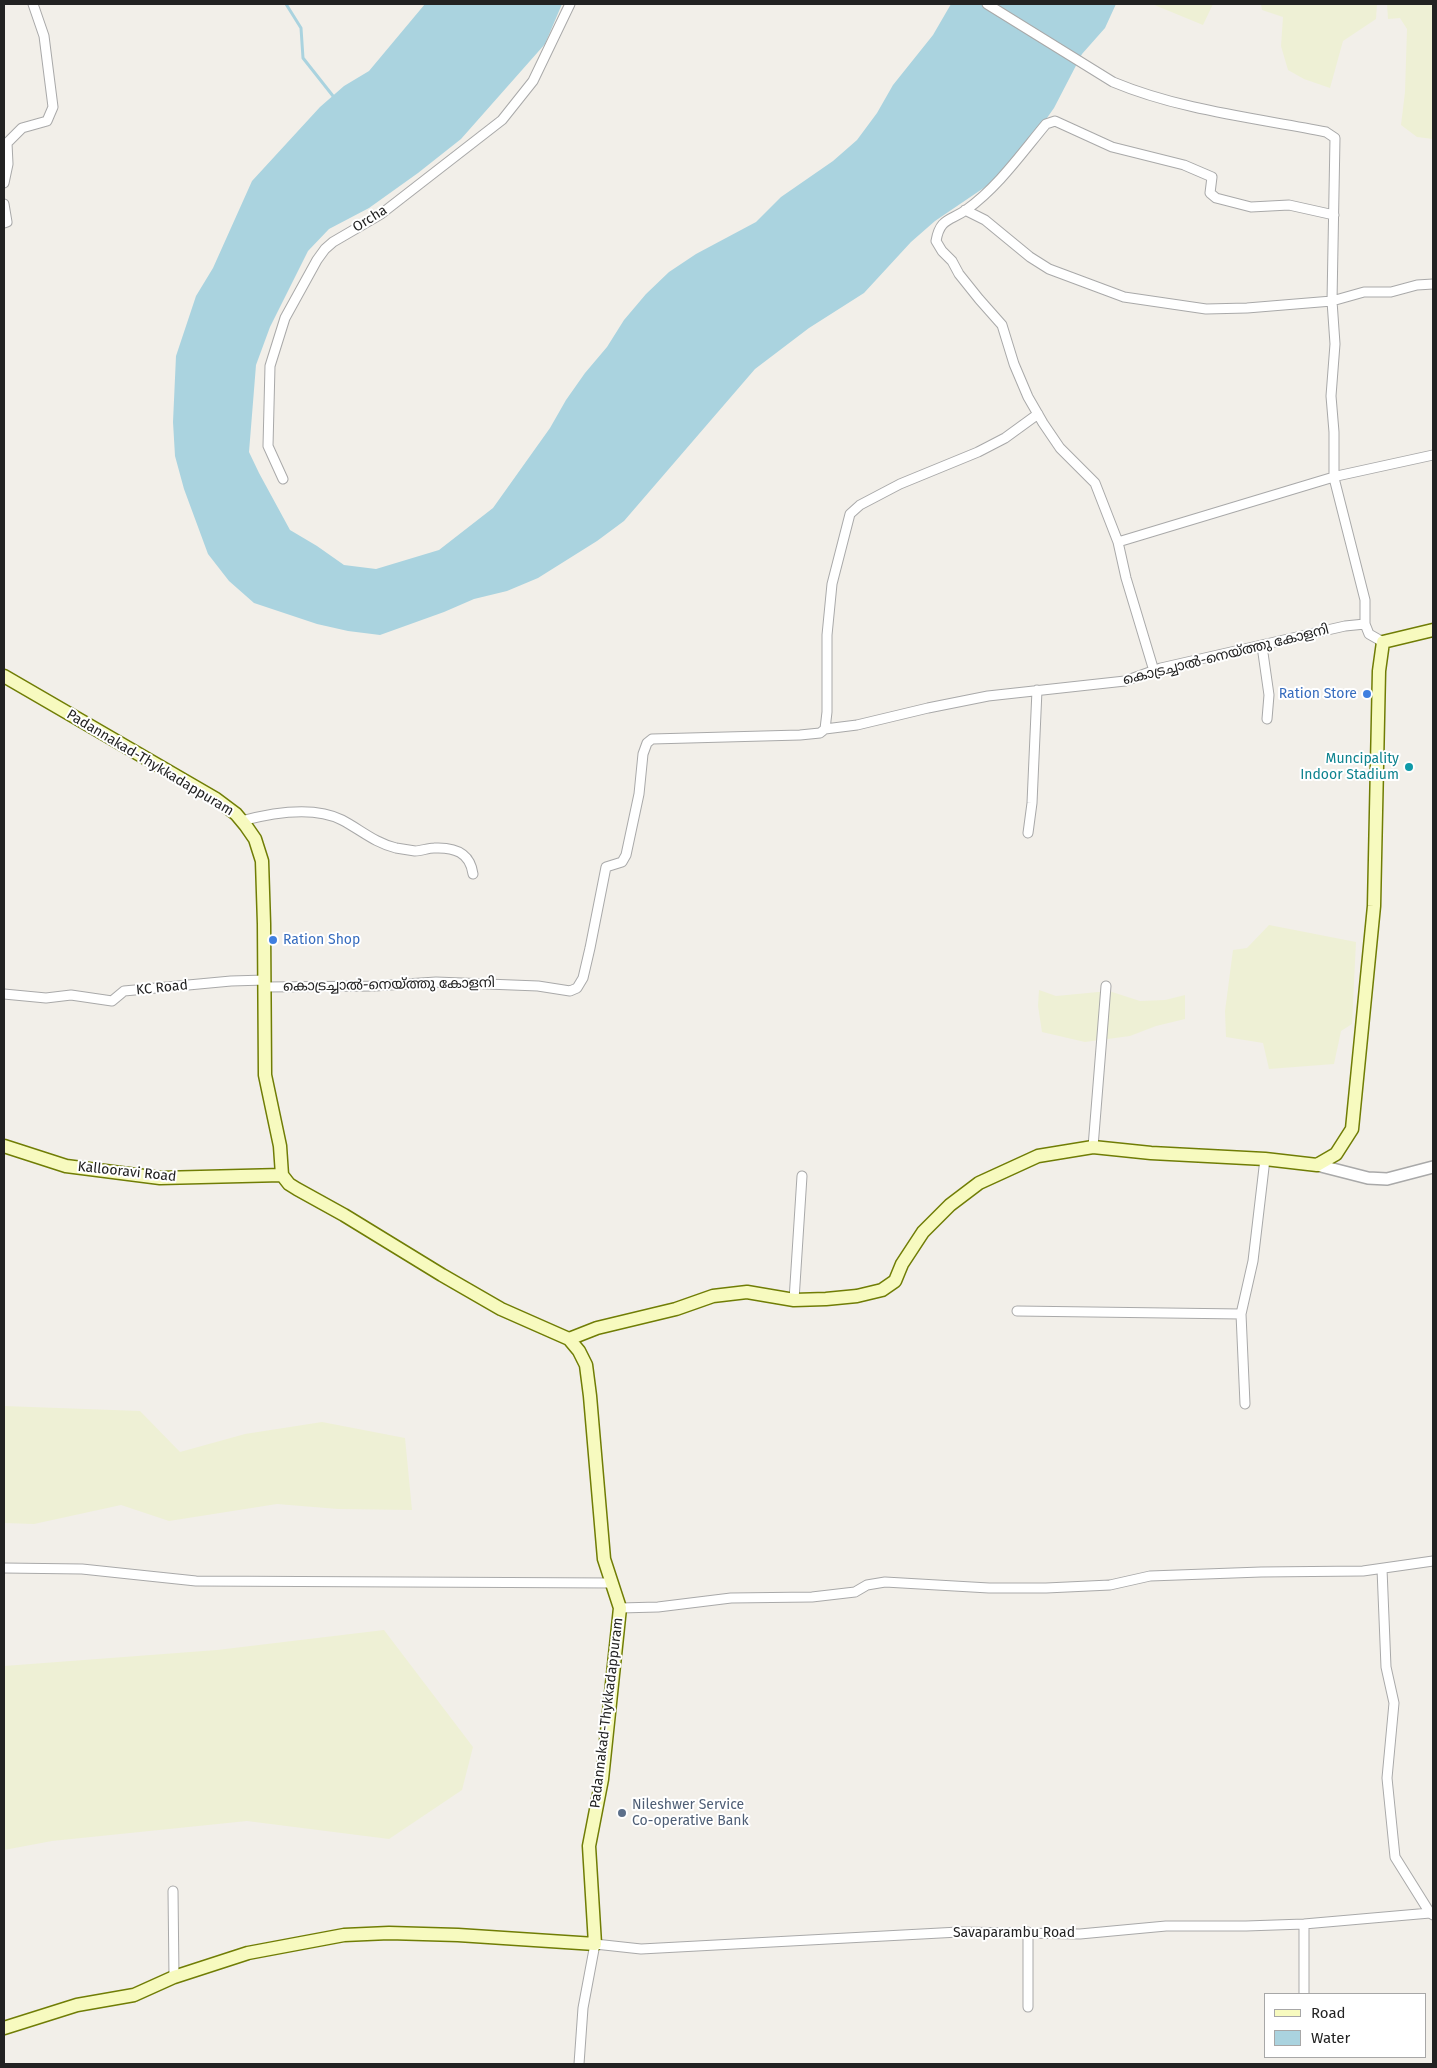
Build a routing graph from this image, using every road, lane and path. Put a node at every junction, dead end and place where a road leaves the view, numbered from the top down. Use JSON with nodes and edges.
{"nodes":[{"id":1,"x":33,"y":4,"type":"edge"},
{"id":2,"x":570,"y":4,"type":"edge"},
{"id":3,"x":987,"y":4,"type":"edge"},
{"id":4,"x":4,"y":183,"type":"edge"},
{"id":5,"x":4,"y":204,"type":"edge"},
{"id":6,"x":965,"y":210,"type":"junction"},
{"id":7,"x":1334,"y":215,"type":"junction"},
{"id":8,"x":4,"y":223,"type":"edge"},
{"id":9,"x":1433,"y":284,"type":"edge"},
{"id":10,"x":1332,"y":301,"type":"junction"},
{"id":11,"x":1038,"y":414,"type":"junction"},
{"id":12,"x":1433,"y":455,"type":"edge"},
{"id":13,"x":1334,"y":478,"type":"junction"},
{"id":14,"x":283,"y":479,"type":"dead end"},
{"id":15,"x":1118,"y":542,"type":"junction"},
{"id":16,"x":1365,"y":624,"type":"junction"},
{"id":17,"x":1433,"y":630,"type":"edge"},
{"id":18,"x":1383,"y":642,"type":"junction"},
{"id":19,"x":1262,"y":646,"type":"junction"},
{"id":20,"x":1154,"y":671,"type":"junction"},
{"id":21,"x":4,"y":676,"type":"edge"},
{"id":22,"x":1037,"y":690,"type":"junction"},
{"id":23,"x":1267,"y":719,"type":"dead end"},
{"id":24,"x":825,"y":729,"type":"junction"},
{"id":25,"x":242,"y":821,"type":"junction"},
{"id":26,"x":1028,"y":833,"type":"dead end"},
{"id":27,"x":473,"y":874,"type":"dead end"},
{"id":28,"x":265,"y":983,"type":"junction"},
{"id":29,"x":1106,"y":986,"type":"dead end"},
{"id":30,"x":4,"y":994,"type":"edge"},
{"id":31,"x":4,"y":1146,"type":"edge"},
{"id":32,"x":1092,"y":1147,"type":"junction"},
{"id":33,"x":1265,"y":1159,"type":"junction"},
{"id":34,"x":1317,"y":1165,"type":"junction"},
{"id":35,"x":1433,"y":1167,"type":"edge"},
{"id":36,"x":282,"y":1175,"type":"junction"},
{"id":37,"x":802,"y":1176,"type":"dead end"},
{"id":38,"x":794,"y":1300,"type":"junction"},
{"id":39,"x":1017,"y":1312,"type":"dead end"},
{"id":40,"x":1241,"y":1314,"type":"junction"},
{"id":41,"x":569,"y":1339,"type":"junction"},
{"id":42,"x":1245,"y":1404,"type":"dead end"},
{"id":43,"x":1433,"y":1561,"type":"edge"},
{"id":44,"x":4,"y":1568,"type":"edge"},
{"id":45,"x":1382,"y":1569,"type":"junction"},
{"id":46,"x":612,"y":1583,"type":"junction"},
{"id":47,"x":620,"y":1608,"type":"junction"},
{"id":48,"x":174,"y":1891,"type":"dead end"},
{"id":49,"x":1431,"y":1914,"type":"edge"},
{"id":50,"x":1304,"y":1924,"type":"junction"},
{"id":51,"x":1028,"y":1932,"type":"junction"},
{"id":52,"x":595,"y":1944,"type":"junction"},
{"id":53,"x":174,"y":1977,"type":"junction"},
{"id":54,"x":1304,"y":1993,"type":"edge"},
{"id":55,"x":1028,"y":2007,"type":"dead end"},
{"id":56,"x":4,"y":2028,"type":"edge"},
{"id":57,"x":579,"y":2064,"type":"edge"}],
"edges":[{"from":1,"to":4,"type":"street"},
{"from":2,"to":14,"type":"street","name":"Orcha"},
{"from":3,"to":7,"type":"street"},
{"from":5,"to":8,"type":"street"},
{"from":6,"to":7,"type":"street"},
{"from":6,"to":10,"type":"street"},
{"from":6,"to":11,"type":"street"},
{"from":7,"to":10,"type":"street"},
{"from":9,"to":10,"type":"street"},
{"from":10,"to":13,"type":"street"},
{"from":11,"to":15,"type":"street"},
{"from":11,"to":24,"type":"street"},
{"from":12,"to":13,"type":"street"},
{"from":13,"to":15,"type":"street"},
{"from":13,"to":16,"type":"street"},
{"from":15,"to":20,"type":"street"},
{"from":16,"to":18,"type":"street"},
{"from":16,"to":19,"type":"street","name":"കൊട്രച്ചാൽ-നെയ്ത്തു കോളനി"},
{"from":17,"to":18,"type":"main road"},
{"from":18,"to":34,"type":"main road"},
{"from":19,"to":20,"type":"street","name":"കൊട്രച്ചാൽ-നെയ്ത്തു കോളനി"},
{"from":19,"to":23,"type":"street"},
{"from":20,"to":22,"type":"street","name":"കൊട്രച്ചാൽ-നെയ്ത്തു കോളനി"},
{"from":21,"to":25,"type":"main road","name":"Padannakad-Thykkadappuram"},
{"from":22,"to":24,"type":"street","name":"കൊട്രച്ചാൽ-നെയ്ത്തു കോളനി"},
{"from":22,"to":26,"type":"street"},
{"from":24,"to":28,"type":"street","name":"കൊട്രച്ചാൽ-നെയ്ത്തു കോളനി"},
{"from":25,"to":27,"type":"street"},
{"from":25,"to":28,"type":"main road","name":"Padannakad-Thykkadappuram"},
{"from":28,"to":30,"type":"street","name":"KC Road"},
{"from":28,"to":36,"type":"main road","name":"Padannakad-Thykkadappuram"},
{"from":29,"to":32,"type":"street"},
{"from":31,"to":36,"type":"main road","name":"Kallooravi Road"},
{"from":32,"to":33,"type":"main road"},
{"from":32,"to":38,"type":"main road"},
{"from":33,"to":34,"type":"main road"},
{"from":33,"to":40,"type":"street"},
{"from":34,"to":35,"type":"street"},
{"from":36,"to":41,"type":"main road"},
{"from":37,"to":38,"type":"street"},
{"from":38,"to":41,"type":"main road"},
{"from":39,"to":40,"type":"street"},
{"from":40,"to":42,"type":"street"},
{"from":41,"to":46,"type":"main road","name":"Padannakad-Thykkadappuram"},
{"from":43,"to":45,"type":"street"},
{"from":44,"to":46,"type":"street"},
{"from":45,"to":47,"type":"street"},
{"from":45,"to":49,"type":"street"},
{"from":46,"to":47,"type":"main road","name":"Padannakad-Thykkadappuram"},
{"from":47,"to":52,"type":"main road","name":"Padannakad-Thykkadappuram"},
{"from":48,"to":53,"type":"street"},
{"from":49,"to":50,"type":"street","name":"Savaparambu Road"},
{"from":50,"to":51,"type":"street","name":"Savaparambu Road"},
{"from":50,"to":54,"type":"street"},
{"from":51,"to":52,"type":"street","name":"Savaparambu Road"},
{"from":51,"to":55,"type":"street"},
{"from":52,"to":53,"type":"main road"},
{"from":52,"to":57,"type":"street","name":"Padannakad-Thykkadappuram"},
{"from":53,"to":56,"type":"main road"}]}
